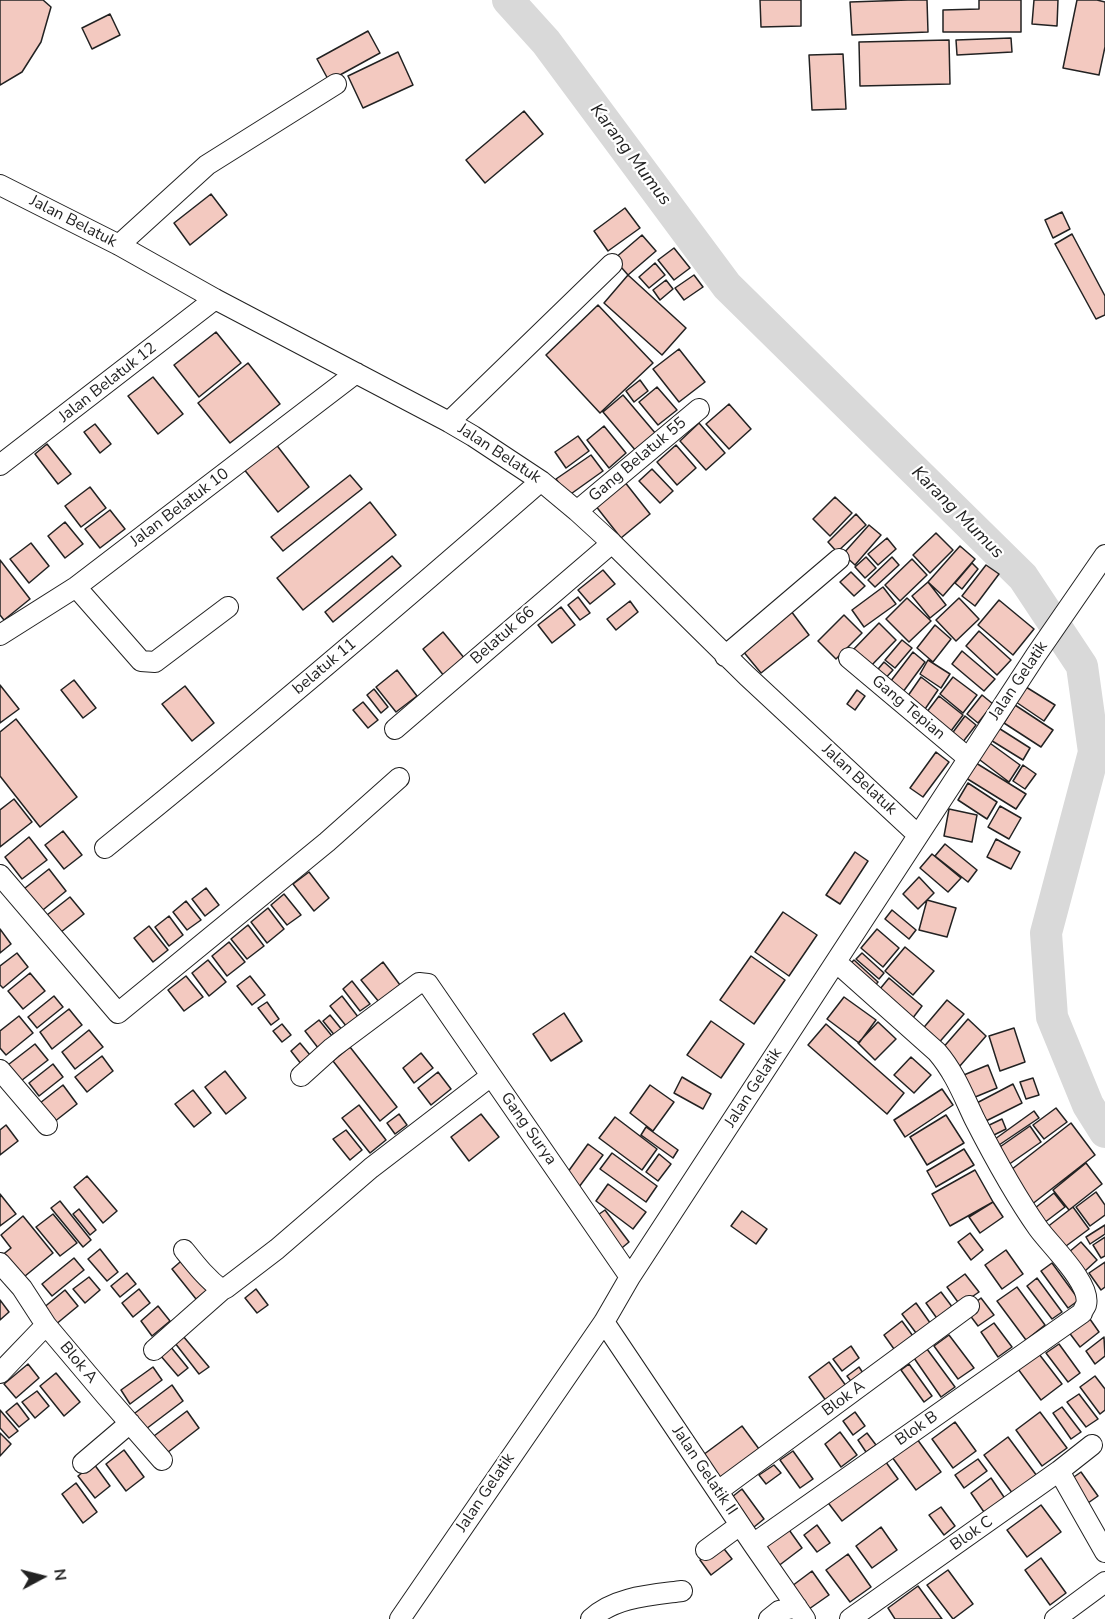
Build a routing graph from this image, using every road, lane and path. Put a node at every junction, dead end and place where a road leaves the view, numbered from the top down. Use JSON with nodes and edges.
{"nodes":[{"id":1,"x":336,"y":84,"type":"dead end"},
{"id":2,"x":0,"y":185,"type":"edge"},
{"id":3,"x":119,"y":245,"type":"junction"},
{"id":4,"x":612,"y":264,"type":"dead end"},
{"id":5,"x":215,"y":299,"type":"junction"},
{"id":6,"x":356,"y":373,"type":"junction"},
{"id":7,"x":699,"y":409,"type":"dead end"},
{"id":8,"x":449,"y":422,"type":"junction"},
{"id":9,"x":0,"y":465,"type":"edge"},
{"id":10,"x":541,"y":481,"type":"junction"},
{"id":11,"x":577,"y":511,"type":"junction"},
{"id":12,"x":612,"y":543,"type":"junction"},
{"id":13,"x":1105,"y":555,"type":"edge"},
{"id":14,"x":839,"y":559,"type":"dead end"},
{"id":15,"x":76,"y":587,"type":"junction"},
{"id":16,"x":228,"y":607,"type":"dead end"},
{"id":17,"x":0,"y":636,"type":"edge"},
{"id":18,"x":725,"y":656,"type":"junction"},
{"id":19,"x":849,"y":658,"type":"dead end"},
{"id":20,"x":395,"y":729,"type":"dead end"},
{"id":21,"x":968,"y":758,"type":"junction"},
{"id":22,"x":399,"y":778,"type":"dead end"},
{"id":23,"x":918,"y":835,"type":"junction"},
{"id":24,"x":105,"y":848,"type":"dead end"},
{"id":25,"x":0,"y":875,"type":"edge"},
{"id":26,"x":836,"y":962,"type":"junction"},
{"id":27,"x":0,"y":1070,"type":"edge"},
{"id":28,"x":301,"y":1076,"type":"dead end"},
{"id":29,"x":491,"y":1076,"type":"junction"},
{"id":30,"x":46,"y":1125,"type":"dead end"},
{"id":31,"x":184,"y":1250,"type":"dead end"},
{"id":32,"x":0,"y":1263,"type":"edge"},
{"id":33,"x":630,"y":1277,"type":"junction"},
{"id":34,"x":222,"y":1290,"type":"junction"},
{"id":35,"x":969,"y":1306,"type":"dead end"},
{"id":36,"x":604,"y":1322,"type":"junction"},
{"id":37,"x":46,"y":1325,"type":"junction"},
{"id":38,"x":154,"y":1350,"type":"dead end"},
{"id":39,"x":0,"y":1373,"type":"edge"},
{"id":40,"x":130,"y":1423,"type":"junction"},
{"id":41,"x":1092,"y":1445,"type":"dead end"},
{"id":42,"x":162,"y":1460,"type":"dead end"},
{"id":43,"x":83,"y":1463,"type":"dead end"},
{"id":44,"x":1059,"y":1471,"type":"junction"},
{"id":45,"x":718,"y":1491,"type":"junction"},
{"id":46,"x":740,"y":1525,"type":"junction"},
{"id":47,"x":753,"y":1544,"type":"junction"},
{"id":48,"x":706,"y":1550,"type":"dead end"},
{"id":49,"x":1105,"y":1552,"type":"edge"},
{"id":50,"x":1105,"y":1582,"type":"edge"},
{"id":51,"x":682,"y":1591,"type":"dead end"},
{"id":52,"x":801,"y":1613,"type":"edge"},
{"id":53,"x":400,"y":1619,"type":"edge"},
{"id":54,"x":591,"y":1619,"type":"edge"},
{"id":55,"x":769,"y":1619,"type":"edge"},
{"id":56,"x":850,"y":1619,"type":"edge"},
{"id":57,"x":1055,"y":1619,"type":"edge"}],
"edges":[{"from":1,"to":3,"type":"street"},
{"from":2,"to":3,"type":"street","name":"Jalan Belatuk"},
{"from":3,"to":5,"type":"street","name":"Jalan Belatuk"},
{"from":4,"to":8,"type":"street"},
{"from":5,"to":6,"type":"street","name":"Jalan Belatuk"},
{"from":5,"to":9,"type":"street","name":"Jalan Belatuk 12"},
{"from":6,"to":8,"type":"street","name":"Jalan Belatuk"},
{"from":6,"to":15,"type":"street","name":"Jalan Belatuk 10"},
{"from":7,"to":11,"type":"street","name":"Gang Belatuk 55"},
{"from":8,"to":10,"type":"street","name":"Jalan Belatuk"},
{"from":10,"to":11,"type":"street","name":"Jalan Belatuk"},
{"from":10,"to":24,"type":"street","name":"belatuk 11"},
{"from":11,"to":12,"type":"street","name":"Jalan Belatuk"},
{"from":12,"to":18,"type":"street","name":"Jalan Belatuk"},
{"from":12,"to":20,"type":"street","name":"Belatuk 66"},
{"from":13,"to":21,"type":"street","name":"Jalan Gelatik"},
{"from":14,"to":18,"type":"street"},
{"from":15,"to":16,"type":"street"},
{"from":15,"to":17,"type":"street","name":"Jalan Belatuk 10"},
{"from":18,"to":23,"type":"street","name":"Jalan Belatuk"},
{"from":19,"to":21,"type":"street","name":"Gang Tepian"},
{"from":21,"to":23,"type":"street","name":"Jalan Gelatik"},
{"from":22,"to":25,"type":"street"},
{"from":23,"to":26,"type":"street","name":"Jalan Gelatik"},
{"from":26,"to":33,"type":"street","name":"Jalan Gelatik"},
{"from":26,"to":47,"type":"street","name":"Blok B"},
{"from":27,"to":30,"type":"street"},
{"from":28,"to":29,"type":"street","name":"Gang Surya"},
{"from":29,"to":33,"type":"street","name":"Gang Surya"},
{"from":29,"to":34,"type":"street"},
{"from":31,"to":34,"type":"street"},
{"from":32,"to":37,"type":"street","name":"Blok A"},
{"from":33,"to":36,"type":"street","name":"Jalan Gelatik"},
{"from":34,"to":38,"type":"street"},
{"from":35,"to":45,"type":"street","name":"Blok A"},
{"from":36,"to":45,"type":"street","name":"Jalan Gelatik II"},
{"from":36,"to":53,"type":"street","name":"Jalan Gelatik"},
{"from":37,"to":39,"type":"street"},
{"from":37,"to":40,"type":"street","name":"Blok A"},
{"from":40,"to":42,"type":"street","name":"Blok A"},
{"from":40,"to":43,"type":"street"},
{"from":41,"to":44,"type":"street","name":"Blok C"},
{"from":44,"to":49,"type":"street"},
{"from":44,"to":56,"type":"street","name":"Blok C"},
{"from":45,"to":46,"type":"street","name":"Jalan Gelatik II"},
{"from":46,"to":47,"type":"street","name":"Jalan Gelatik II"},
{"from":46,"to":48,"type":"street"},
{"from":47,"to":52,"type":"street","name":"Jalan Gelatik II"},
{"from":50,"to":57,"type":"street"},
{"from":51,"to":54,"type":"street"},
{"from":52,"to":55,"type":"street"}]}
